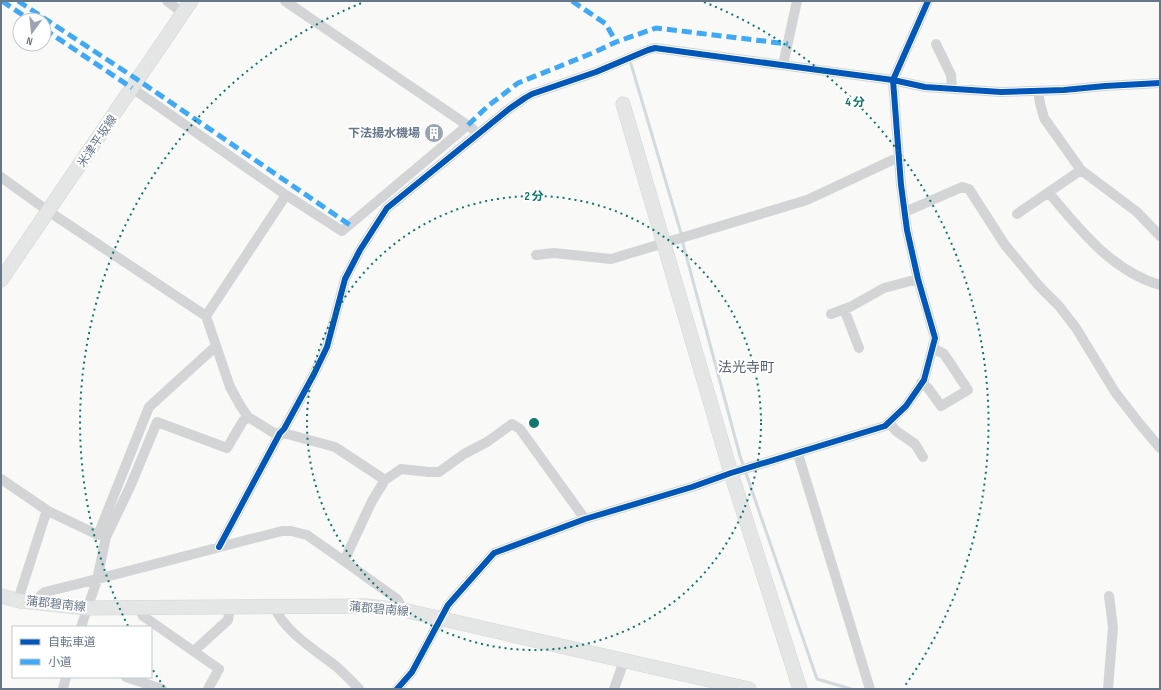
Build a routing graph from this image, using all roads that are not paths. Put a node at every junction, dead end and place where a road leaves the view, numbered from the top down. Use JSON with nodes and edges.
{"nodes":[{"id":1,"x":167,"y":1,"type":"edge"},
{"id":2,"x":285,"y":1,"type":"edge"},
{"id":3,"x":797,"y":1,"type":"edge"},
{"id":4,"x":928,"y":1,"type":"edge"},
{"id":5,"x":187,"y":7,"type":"edge"},
{"id":6,"x":936,"y":44,"type":"dead end"},
{"id":7,"x":784,"y":65,"type":"junction"},
{"id":8,"x":893,"y":80,"type":"junction"},
{"id":9,"x":1160,"y":83,"type":"edge"},
{"id":10,"x":132,"y":88,"type":"junction"},
{"id":11,"x":952,"y":88,"type":"junction"},
{"id":12,"x":1038,"y":91,"type":"junction"},
{"id":13,"x":623,"y":104,"type":"dead end"},
{"id":14,"x":468,"y":125,"type":"junction"},
{"id":15,"x":480,"y":133,"type":"junction"},
{"id":16,"x":899,"y":157,"type":"junction"},
{"id":17,"x":1081,"y":170,"type":"junction"},
{"id":18,"x":1,"y":177,"type":"edge"},
{"id":19,"x":1049,"y":193,"type":"junction"},
{"id":20,"x":286,"y":195,"type":"junction"},
{"id":21,"x":48,"y":211,"type":"junction"},
{"id":22,"x":905,"y":212,"type":"junction"},
{"id":23,"x":1017,"y":214,"type":"dead end"},
{"id":24,"x":1160,"y":236,"type":"edge"},
{"id":25,"x":665,"y":242,"type":"junction"},
{"id":26,"x":536,"y":255,"type":"dead end"},
{"id":27,"x":918,"y":279,"type":"junction"},
{"id":28,"x":1,"y":280,"type":"edge"},
{"id":29,"x":1160,"y":285,"type":"edge"},
{"id":30,"x":844,"y":309,"type":"junction"},
{"id":31,"x":831,"y":314,"type":"dead end"},
{"id":32,"x":206,"y":316,"type":"junction"},
{"id":33,"x":216,"y":346,"type":"junction"},
{"id":34,"x":859,"y":348,"type":"dead end"},
{"id":35,"x":933,"y":348,"type":"junction"},
{"id":36,"x":921,"y":383,"type":"junction"},
{"id":37,"x":248,"y":417,"type":"junction"},
{"id":38,"x":890,"y":422,"type":"junction"},
{"id":39,"x":280,"y":433,"type":"junction"},
{"id":40,"x":1160,"y":448,"type":"edge"},
{"id":41,"x":798,"y":454,"type":"junction"},
{"id":42,"x":923,"y":457,"type":"dead end"},
{"id":43,"x":731,"y":473,"type":"junction"},
{"id":44,"x":1,"y":479,"type":"edge"},
{"id":45,"x":385,"y":480,"type":"junction"},
{"id":46,"x":47,"y":510,"type":"junction"},
{"id":47,"x":584,"y":519,"type":"junction"},
{"id":48,"x":219,"y":547,"type":"junction"},
{"id":49,"x":344,"y":560,"type":"junction"},
{"id":50,"x":92,"y":581,"type":"junction"},
{"id":51,"x":1,"y":596,"type":"edge"},
{"id":52,"x":1109,"y":596,"type":"dead end"},
{"id":53,"x":18,"y":600,"type":"junction"},
{"id":54,"x":37,"y":603,"type":"junction"},
{"id":55,"x":230,"y":607,"type":"junction"},
{"id":56,"x":275,"y":607,"type":"junction"},
{"id":57,"x":86,"y":608,"type":"junction"},
{"id":58,"x":142,"y":608,"type":"junction"},
{"id":59,"x":403,"y":610,"type":"junction"},
{"id":60,"x":440,"y":618,"type":"junction"},
{"id":61,"x":81,"y":626,"type":"edge"},
{"id":62,"x":194,"y":651,"type":"junction"},
{"id":63,"x":624,"y":661,"type":"junction"},
{"id":64,"x":66,"y":678,"type":"edge"},
{"id":65,"x":129,"y":678,"type":"edge"},
{"id":66,"x":729,"y":687,"type":"edge"},
{"id":67,"x":63,"y":689,"type":"edge"},
{"id":68,"x":162,"y":689,"type":"edge"},
{"id":69,"x":208,"y":689,"type":"edge"},
{"id":70,"x":359,"y":689,"type":"edge"},
{"id":71,"x":397,"y":689,"type":"edge"},
{"id":72,"x":614,"y":689,"type":"edge"},
{"id":73,"x":749,"y":689,"type":"edge"},
{"id":74,"x":800,"y":689,"type":"edge"},
{"id":75,"x":870,"y":689,"type":"edge"},
{"id":76,"x":1108,"y":689,"type":"edge"}],
"edges":[{"from":1,"to":5,"type":"street"},
{"from":2,"to":14,"type":"street"},
{"from":3,"to":7,"type":"street"},
{"from":4,"to":8,"type":"street"},
{"from":5,"to":10,"type":"main road","name":"米津平坂線"},
{"from":6,"to":11,"type":"street"},
{"from":7,"to":8,"type":"street"},
{"from":7,"to":15,"type":"street"},
{"from":8,"to":11,"type":"street"},
{"from":8,"to":16,"type":"street"},
{"from":9,"to":12,"type":"street"},
{"from":10,"to":20,"type":"street"},
{"from":10,"to":21,"type":"main road","name":"米津平坂線"},
{"from":11,"to":12,"type":"street"},
{"from":12,"to":17,"type":"street"},
{"from":13,"to":25,"type":"main road"},
{"from":14,"to":15,"type":"street"},
{"from":14,"to":20,"type":"street"},
{"from":15,"to":39,"type":"street"},
{"from":16,"to":22,"type":"street"},
{"from":16,"to":25,"type":"street"},
{"from":17,"to":19,"type":"street"},
{"from":17,"to":24,"type":"street"},
{"from":18,"to":21,"type":"street"},
{"from":19,"to":23,"type":"street"},
{"from":19,"to":29,"type":"street"},
{"from":20,"to":32,"type":"street"},
{"from":21,"to":28,"type":"main road","name":"米津平坂線"},
{"from":21,"to":32,"type":"street"},
{"from":22,"to":27,"type":"street"},
{"from":22,"to":40,"type":"street"},
{"from":25,"to":26,"type":"street"},
{"from":25,"to":43,"type":"main road"},
{"from":27,"to":30,"type":"street"},
{"from":27,"to":35,"type":"street"},
{"from":30,"to":31,"type":"street"},
{"from":30,"to":34,"type":"street"},
{"from":32,"to":33,"type":"street"},
{"from":33,"to":37,"type":"street"},
{"from":33,"to":46,"type":"street"},
{"from":35,"to":36,"type":"street"},
{"from":35,"to":36,"type":"street"},
{"from":36,"to":38,"type":"street"},
{"from":37,"to":39,"type":"street"},
{"from":37,"to":50,"type":"street"},
{"from":38,"to":41,"type":"street"},
{"from":38,"to":42,"type":"street"},
{"from":39,"to":45,"type":"street"},
{"from":39,"to":48,"type":"street"},
{"from":41,"to":43,"type":"street"},
{"from":41,"to":75,"type":"street"},
{"from":43,"to":47,"type":"street"},
{"from":43,"to":74,"type":"main road"},
{"from":44,"to":46,"type":"street"},
{"from":45,"to":47,"type":"street"},
{"from":45,"to":49,"type":"street"},
{"from":46,"to":53,"type":"street"},
{"from":47,"to":60,"type":"street"},
{"from":48,"to":49,"type":"street"},
{"from":48,"to":50,"type":"street"},
{"from":49,"to":59,"type":"street"},
{"from":50,"to":54,"type":"street"},
{"from":50,"to":57,"type":"street"},
{"from":51,"to":53,"type":"main road","name":"蒲郡碧南線"},
{"from":52,"to":76,"type":"street"},
{"from":53,"to":54,"type":"main road","name":"蒲郡碧南線"},
{"from":54,"to":57,"type":"main road","name":"蒲郡碧南線"},
{"from":55,"to":56,"type":"main road","name":"蒲郡碧南線"},
{"from":55,"to":58,"type":"main road","name":"蒲郡碧南線"},
{"from":55,"to":62,"type":"street"},
{"from":56,"to":59,"type":"main road","name":"蒲郡碧南線"},
{"from":56,"to":70,"type":"street"},
{"from":57,"to":58,"type":"main road","name":"蒲郡碧南線"},
{"from":57,"to":61,"type":"street"},
{"from":58,"to":62,"type":"street"},
{"from":59,"to":60,"type":"main road","name":"蒲郡碧南線"},
{"from":60,"to":63,"type":"main road","name":"蒲郡碧南線"},
{"from":60,"to":71,"type":"street"},
{"from":62,"to":69,"type":"street"},
{"from":63,"to":66,"type":"main road","name":"蒲郡碧南線"},
{"from":63,"to":72,"type":"street"},
{"from":64,"to":67,"type":"street"},
{"from":65,"to":68,"type":"street"},
{"from":66,"to":73,"type":"main road","name":"蒲郡碧南線"}]}
